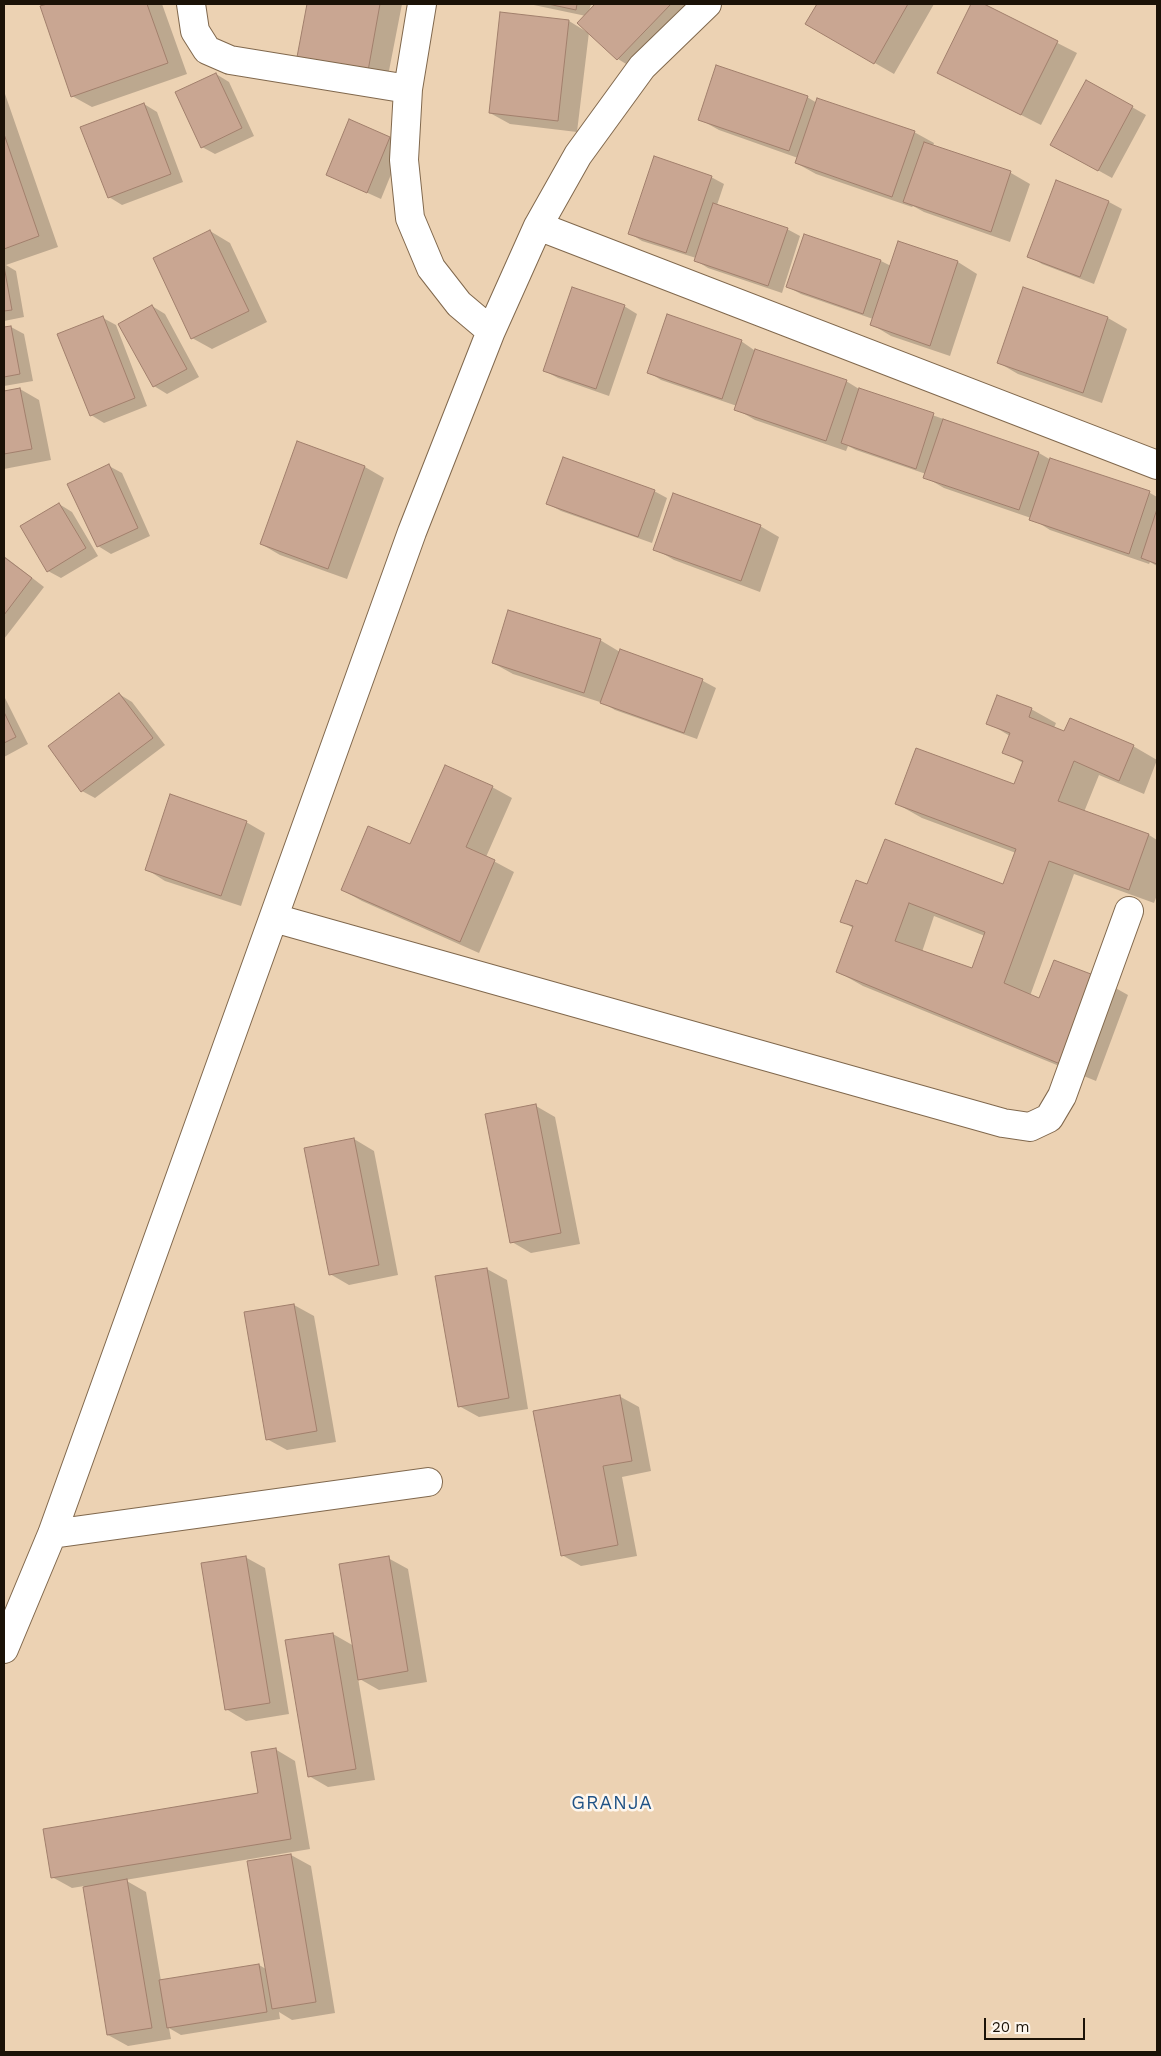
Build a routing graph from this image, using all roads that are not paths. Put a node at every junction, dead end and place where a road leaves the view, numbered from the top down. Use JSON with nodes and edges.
{"nodes":[{"id":1,"x":191,"y":4,"type":"edge"},
{"id":2,"x":422,"y":4,"type":"edge"},
{"id":3,"x":707,"y":4,"type":"edge"},
{"id":4,"x":408,"y":89,"type":"junction"},
{"id":5,"x":538,"y":226,"type":"junction"},
{"id":6,"x":491,"y":331,"type":"junction"},
{"id":7,"x":1157,"y":465,"type":"edge"},
{"id":8,"x":1130,"y":911,"type":"dead end"},
{"id":9,"x":274,"y":918,"type":"junction"},
{"id":10,"x":428,"y":1482,"type":"dead end"},
{"id":11,"x":52,"y":1534,"type":"junction"},
{"id":12,"x":4,"y":1649,"type":"edge"}],
"edges":[{"from":1,"to":4,"type":"street"},
{"from":2,"to":4,"type":"street"},
{"from":3,"to":5,"type":"street"},
{"from":4,"to":6,"type":"street"},
{"from":5,"to":6,"type":"street"},
{"from":5,"to":7,"type":"street"},
{"from":6,"to":9,"type":"street"},
{"from":8,"to":9,"type":"street"},
{"from":9,"to":11,"type":"street"},
{"from":10,"to":11,"type":"street"},
{"from":11,"to":12,"type":"street"}]}
